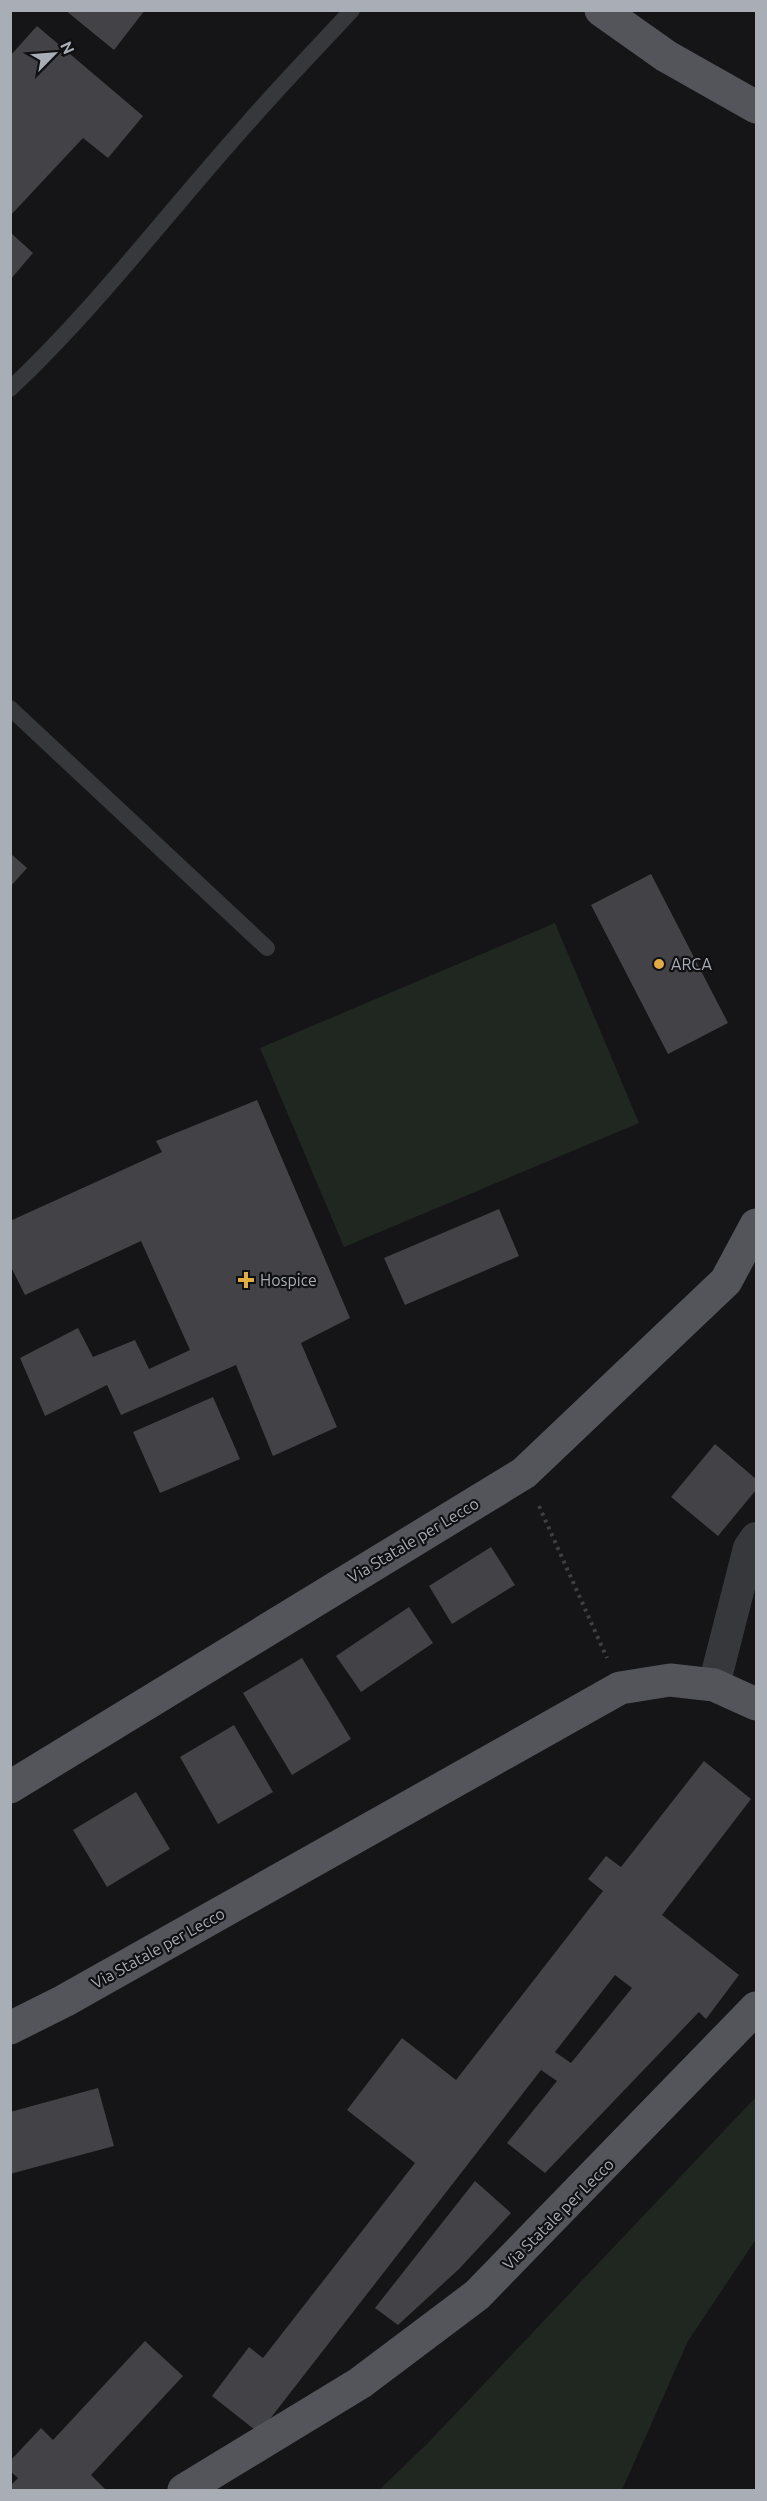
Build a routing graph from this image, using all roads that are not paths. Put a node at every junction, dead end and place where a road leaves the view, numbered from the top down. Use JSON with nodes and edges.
{"nodes":[{"id":1,"x":352,"y":10,"type":"edge"},
{"id":2,"x":601,"y":10,"type":"edge"},
{"id":3,"x":756,"y":107,"type":"edge"},
{"id":4,"x":10,"y":389,"type":"edge"},
{"id":5,"x":10,"y":708,"type":"edge"},
{"id":6,"x":267,"y":948,"type":"dead end"},
{"id":7,"x":756,"y":1225,"type":"edge"},
{"id":8,"x":756,"y":1538,"type":"edge"},
{"id":9,"x":714,"y":1685,"type":"junction"},
{"id":10,"x":756,"y":1704,"type":"edge"},
{"id":11,"x":10,"y":1787,"type":"edge"},
{"id":12,"x":756,"y":2008,"type":"edge"},
{"id":13,"x":10,"y":2028,"type":"edge"},
{"id":14,"x":184,"y":2490,"type":"edge"}],
"edges":[{"from":1,"to":4,"type":"lane"},
{"from":2,"to":3,"type":"main road"},
{"from":5,"to":6,"type":"lane"},
{"from":7,"to":11,"type":"main road","name":"Via Statale per Lecco"},
{"from":8,"to":9,"type":"street"},
{"from":9,"to":10,"type":"main road","name":"Via Statale per Lecco"},
{"from":9,"to":13,"type":"main road","name":"Via Statale per Lecco"},
{"from":12,"to":14,"type":"main road","name":"Via Statale per Lecco"}]}
